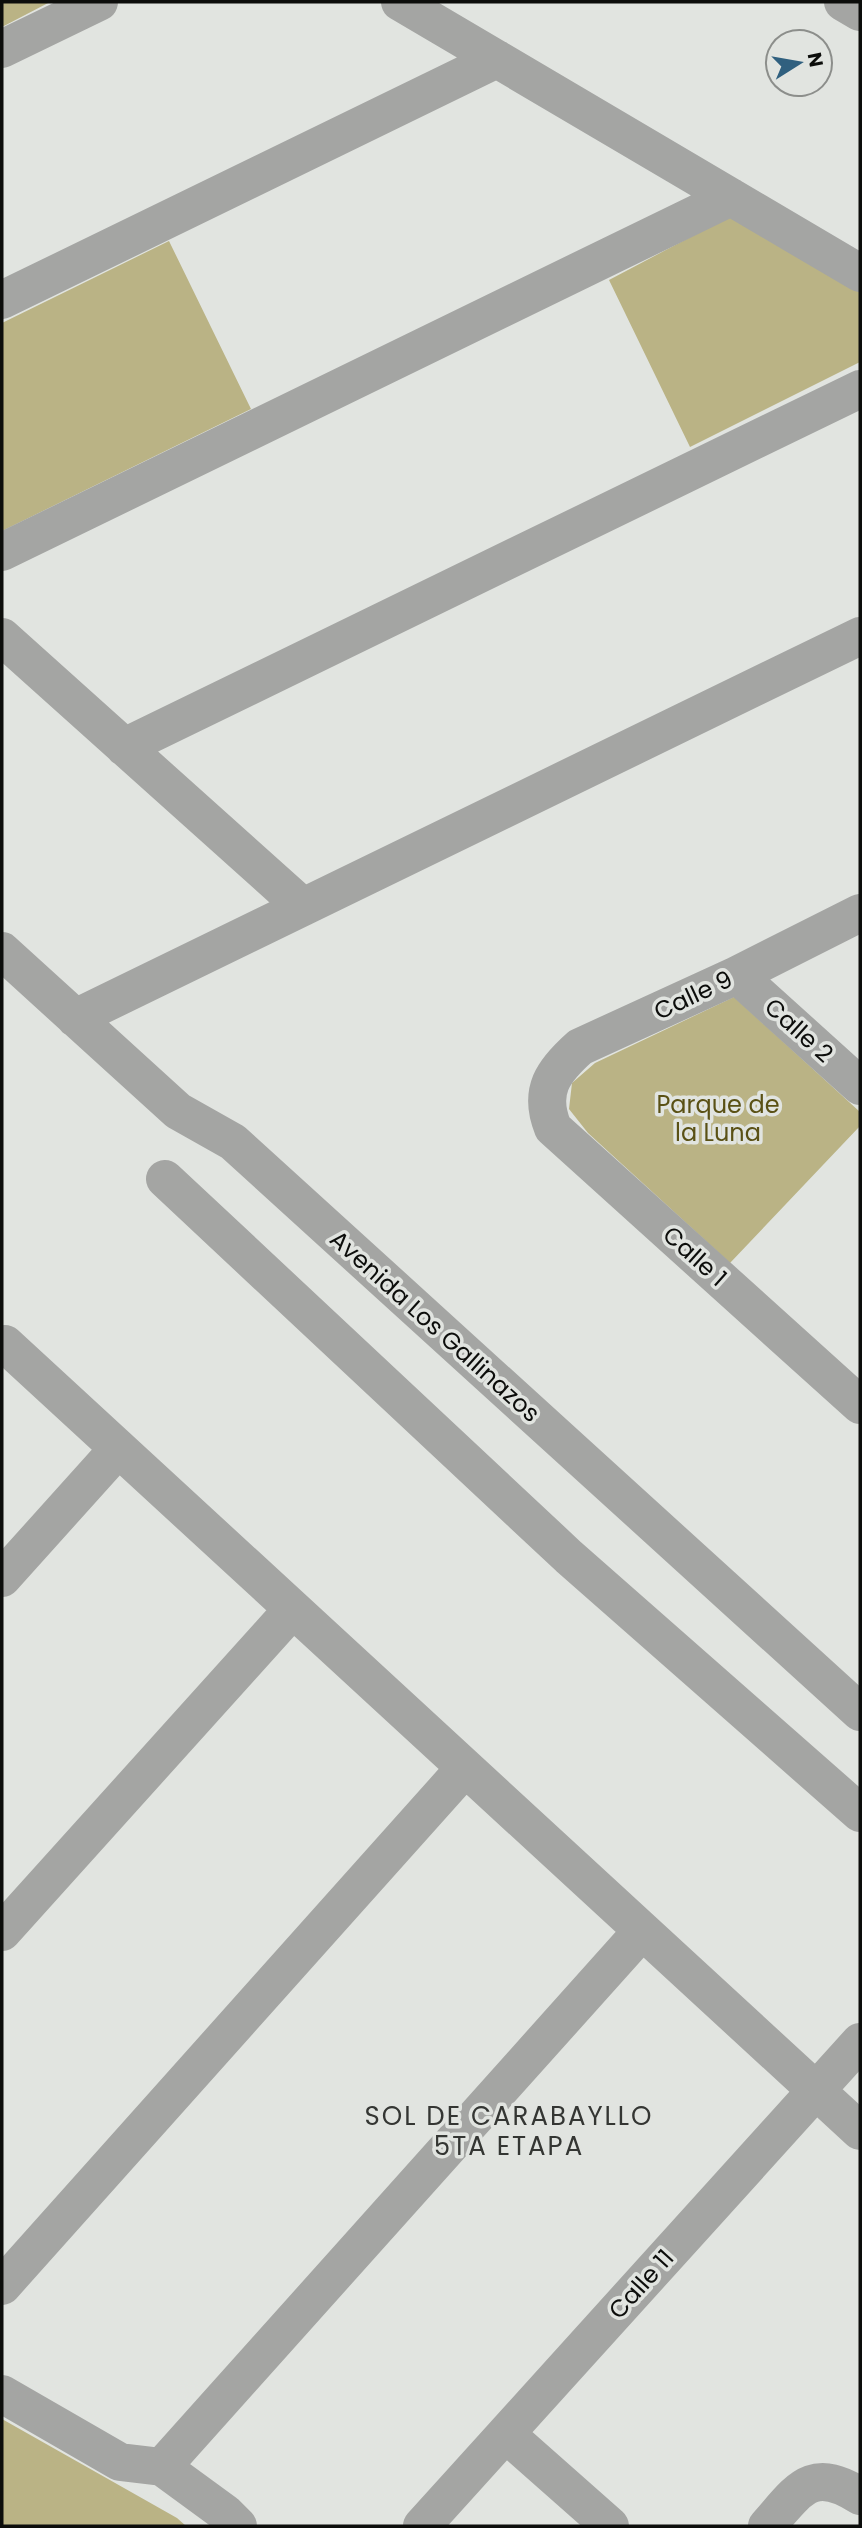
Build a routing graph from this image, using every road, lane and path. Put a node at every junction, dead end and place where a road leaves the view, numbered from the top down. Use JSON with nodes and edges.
{"nodes":[{"id":1,"x":99,"y":2,"type":"edge"},
{"id":2,"x":400,"y":2,"type":"edge"},
{"id":3,"x":843,"y":2,"type":"edge"},
{"id":4,"x":860,"y":12,"type":"edge"},
{"id":5,"x":2,"y":49,"type":"edge"},
{"id":6,"x":497,"y":59,"type":"junction"},
{"id":7,"x":731,"y":197,"type":"junction"},
{"id":8,"x":860,"y":274,"type":"edge"},
{"id":9,"x":2,"y":300,"type":"edge"},
{"id":10,"x":860,"y":389,"type":"edge"},
{"id":11,"x":2,"y":552,"type":"edge"},
{"id":12,"x":860,"y":636,"type":"edge"},
{"id":13,"x":2,"y":637,"type":"edge"},
{"id":14,"x":124,"y":747,"type":"junction"},
{"id":15,"x":303,"y":907,"type":"junction"},
{"id":16,"x":860,"y":913,"type":"edge"},
{"id":17,"x":2,"y":951,"type":"edge"},
{"id":18,"x":737,"y":975,"type":"junction"},
{"id":19,"x":75,"y":1018,"type":"junction"},
{"id":20,"x":860,"y":1086,"type":"edge"},
{"id":21,"x":547,"y":1097,"type":"joint"},
{"id":22,"x":165,"y":1179,"type":"dead end"},
{"id":23,"x":5,"y":1344,"type":"dead end"},
{"id":24,"x":860,"y":1405,"type":"edge"},
{"id":25,"x":118,"y":1448,"type":"junction"},
{"id":26,"x":2,"y":1578,"type":"edge"},
{"id":27,"x":292,"y":1609,"type":"junction"},
{"id":28,"x":860,"y":1712,"type":"edge"},
{"id":29,"x":465,"y":1768,"type":"junction"},
{"id":30,"x":860,"y":1813,"type":"edge"},
{"id":31,"x":642,"y":1931,"type":"junction"},
{"id":32,"x":2,"y":1932,"type":"edge"},
{"id":33,"x":860,"y":2042,"type":"edge"},
{"id":34,"x":816,"y":2091,"type":"junction"},
{"id":35,"x":860,"y":2132,"type":"edge"},
{"id":36,"x":2,"y":2286,"type":"edge"},
{"id":37,"x":2,"y":2395,"type":"edge"},
{"id":38,"x":506,"y":2434,"type":"junction"},
{"id":39,"x":162,"y":2467,"type":"junction"},
{"id":40,"x":860,"y":2496,"type":"edge"},
{"id":41,"x":239,"y":2526,"type":"edge"},
{"id":42,"x":422,"y":2526,"type":"edge"},
{"id":43,"x":610,"y":2526,"type":"edge"},
{"id":44,"x":767,"y":2526,"type":"edge"}],
"edges":[{"from":1,"to":5,"type":"street"},
{"from":2,"to":6,"type":"street"},
{"from":3,"to":4,"type":"street"},
{"from":6,"to":7,"type":"street"},
{"from":6,"to":9,"type":"street"},
{"from":7,"to":8,"type":"street"},
{"from":7,"to":11,"type":"street"},
{"from":10,"to":14,"type":"street"},
{"from":12,"to":15,"type":"street"},
{"from":13,"to":14,"type":"street"},
{"from":14,"to":15,"type":"street"},
{"from":15,"to":19,"type":"street"},
{"from":16,"to":18,"type":"street","name":"Calle 9"},
{"from":17,"to":19,"type":"street","name":"Avenida Los Gallinazos"},
{"from":18,"to":20,"type":"street","name":"Calle 2"},
{"from":18,"to":21,"type":"street","name":"Calle 9"},
{"from":19,"to":28,"type":"street","name":"Avenida Los Gallinazos"},
{"from":21,"to":24,"type":"street","name":"Calle 1"},
{"from":22,"to":30,"type":"street"},
{"from":23,"to":25,"type":"street"},
{"from":25,"to":26,"type":"street"},
{"from":25,"to":27,"type":"street"},
{"from":27,"to":29,"type":"street"},
{"from":27,"to":32,"type":"street"},
{"from":29,"to":31,"type":"street"},
{"from":29,"to":36,"type":"street"},
{"from":31,"to":34,"type":"street"},
{"from":31,"to":39,"type":"street"},
{"from":33,"to":34,"type":"street","name":"Calle 11"},
{"from":34,"to":35,"type":"street"},
{"from":34,"to":38,"type":"street","name":"Calle 11"},
{"from":37,"to":39,"type":"street"},
{"from":38,"to":42,"type":"street","name":"Calle 11"},
{"from":38,"to":43,"type":"street"},
{"from":39,"to":41,"type":"street"},
{"from":40,"to":44,"type":"street"}]}
